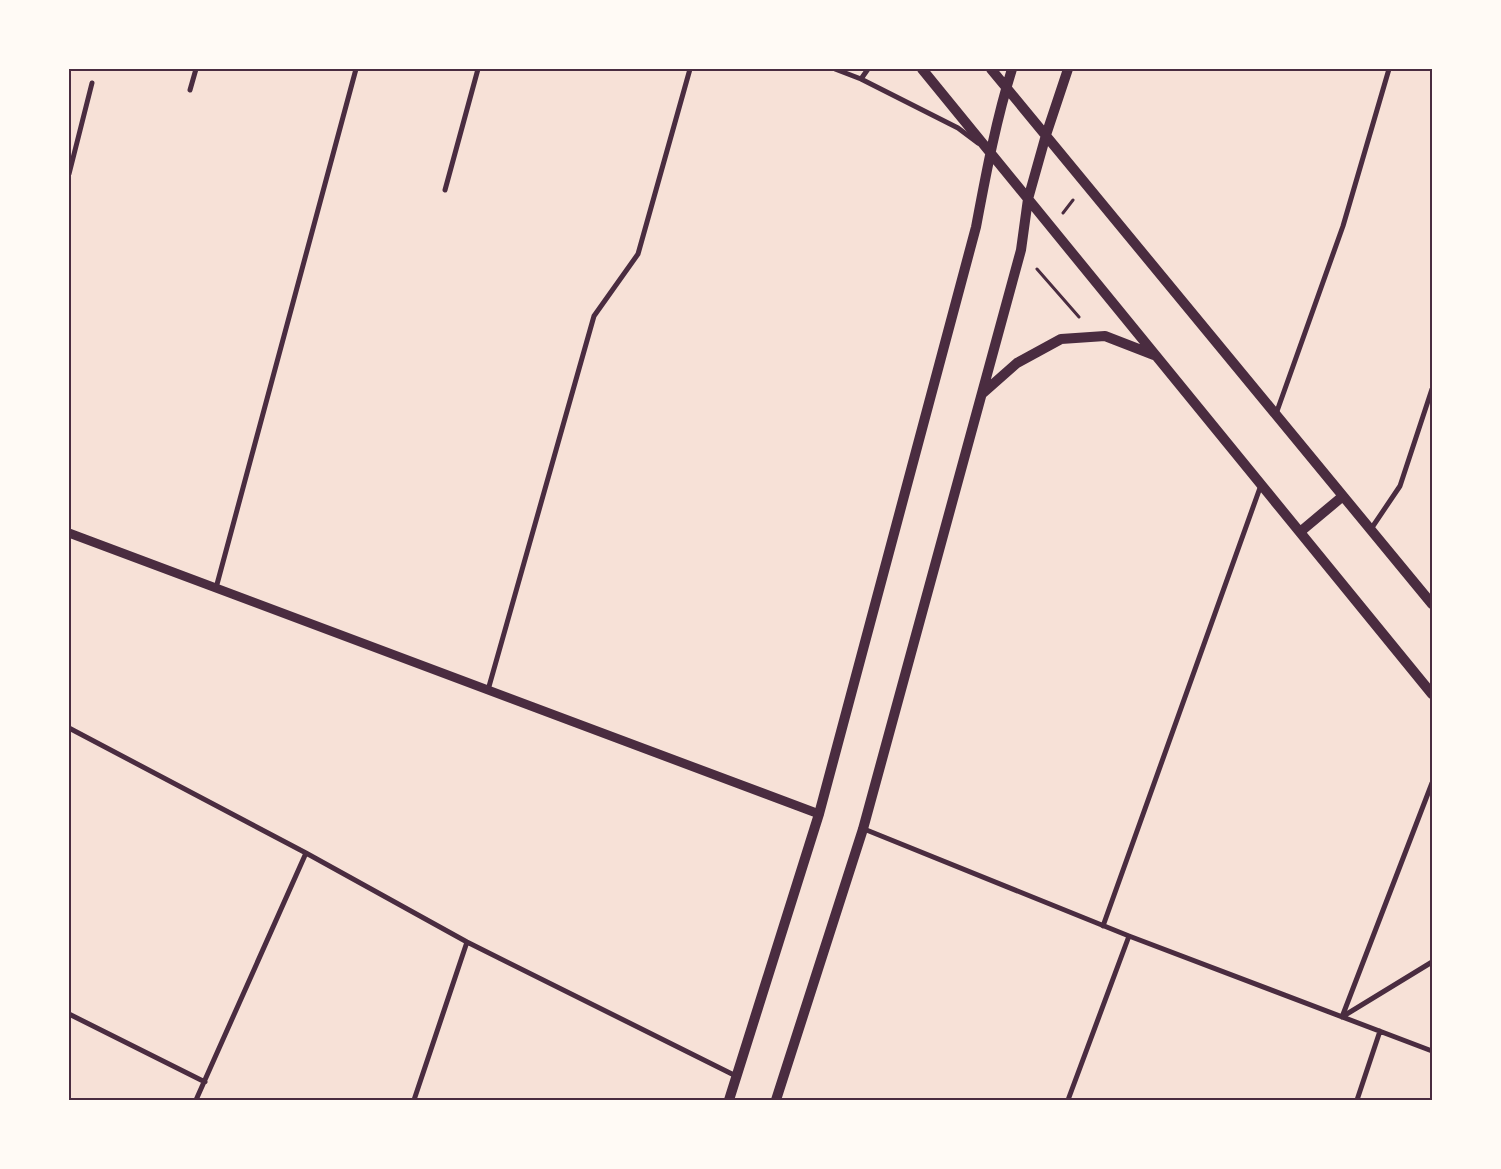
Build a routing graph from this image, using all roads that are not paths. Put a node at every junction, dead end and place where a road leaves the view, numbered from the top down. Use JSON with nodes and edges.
{"nodes":[{"id":1,"x":196,"y":69,"type":"edge"},
{"id":2,"x":356,"y":69,"type":"edge"},
{"id":3,"x":478,"y":69,"type":"edge"},
{"id":4,"x":690,"y":69,"type":"edge"},
{"id":5,"x":835,"y":69,"type":"edge"},
{"id":6,"x":868,"y":69,"type":"edge"},
{"id":7,"x":922,"y":69,"type":"edge"},
{"id":8,"x":991,"y":69,"type":"edge"},
{"id":9,"x":1012,"y":69,"type":"edge"},
{"id":10,"x":1068,"y":69,"type":"edge"},
{"id":11,"x":1389,"y":69,"type":"edge"},
{"id":12,"x":861,"y":79,"type":"junction"},
{"id":13,"x":92,"y":83,"type":"dead end"},
{"id":14,"x":1006,"y":87,"type":"junction"},
{"id":15,"x":190,"y":90,"type":"dead end"},
{"id":16,"x":1046,"y":135,"type":"junction"},
{"id":17,"x":990,"y":153,"type":"junction"},
{"id":18,"x":69,"y":174,"type":"edge"},
{"id":19,"x":445,"y":190,"type":"dead end"},
{"id":20,"x":1028,"y":199,"type":"junction"},
{"id":21,"x":1156,"y":356,"type":"junction"},
{"id":22,"x":1432,"y":389,"type":"edge"},
{"id":23,"x":982,"y":394,"type":"junction"},
{"id":24,"x":1276,"y":415,"type":"junction"},
{"id":25,"x":1261,"y":484,"type":"junction"},
{"id":26,"x":1343,"y":496,"type":"junction"},
{"id":27,"x":1370,"y":530,"type":"junction"},
{"id":28,"x":1300,"y":532,"type":"junction"},
{"id":29,"x":69,"y":533,"type":"edge"},
{"id":30,"x":216,"y":588,"type":"junction"},
{"id":31,"x":1432,"y":604,"type":"edge"},
{"id":32,"x":488,"y":690,"type":"junction"},
{"id":33,"x":1432,"y":694,"type":"edge"},
{"id":34,"x":69,"y":728,"type":"edge"},
{"id":35,"x":1432,"y":783,"type":"edge"},
{"id":36,"x":820,"y":814,"type":"junction"},
{"id":37,"x":863,"y":829,"type":"junction"},
{"id":38,"x":306,"y":854,"type":"junction"},
{"id":39,"x":1103,"y":926,"type":"junction"},
{"id":40,"x":1129,"y":936,"type":"junction"},
{"id":41,"x":467,"y":942,"type":"junction"},
{"id":42,"x":1432,"y":962,"type":"edge"},
{"id":43,"x":69,"y":1014,"type":"edge"},
{"id":44,"x":1342,"y":1017,"type":"junction"},
{"id":45,"x":1380,"y":1031,"type":"junction"},
{"id":46,"x":1432,"y":1051,"type":"edge"},
{"id":47,"x":736,"y":1076,"type":"junction"},
{"id":48,"x":204,"y":1082,"type":"junction"},
{"id":49,"x":196,"y":1100,"type":"edge"},
{"id":50,"x":414,"y":1100,"type":"edge"},
{"id":51,"x":729,"y":1100,"type":"edge"},
{"id":52,"x":776,"y":1100,"type":"edge"},
{"id":53,"x":1068,"y":1100,"type":"edge"},
{"id":54,"x":1357,"y":1100,"type":"edge"}],
"edges":[{"from":1,"to":15,"type":"street"},
{"from":2,"to":30,"type":"street"},
{"from":3,"to":19,"type":"street"},
{"from":4,"to":32,"type":"street"},
{"from":5,"to":12,"type":"street"},
{"from":6,"to":12,"type":"street"},
{"from":7,"to":17,"type":"main road"},
{"from":8,"to":14,"type":"main road"},
{"from":9,"to":14,"type":"main road"},
{"from":10,"to":16,"type":"main road"},
{"from":11,"to":24,"type":"street"},
{"from":12,"to":17,"type":"street"},
{"from":13,"to":18,"type":"street"},
{"from":14,"to":16,"type":"main road"},
{"from":14,"to":17,"type":"main road"},
{"from":16,"to":20,"type":"main road"},
{"from":16,"to":24,"type":"main road"},
{"from":17,"to":20,"type":"main road"},
{"from":17,"to":36,"type":"main road"},
{"from":20,"to":21,"type":"main road"},
{"from":20,"to":23,"type":"main road"},
{"from":21,"to":23,"type":"main road"},
{"from":21,"to":25,"type":"main road"},
{"from":22,"to":27,"type":"street"},
{"from":23,"to":37,"type":"main road"},
{"from":24,"to":26,"type":"main road"},
{"from":25,"to":28,"type":"main road"},
{"from":25,"to":39,"type":"street"},
{"from":26,"to":27,"type":"main road"},
{"from":26,"to":28,"type":"main road"},
{"from":27,"to":31,"type":"main road"},
{"from":28,"to":33,"type":"main road"},
{"from":29,"to":30,"type":"street"},
{"from":30,"to":32,"type":"street"},
{"from":32,"to":36,"type":"street"},
{"from":34,"to":38,"type":"street"},
{"from":35,"to":44,"type":"street"},
{"from":36,"to":47,"type":"main road"},
{"from":37,"to":39,"type":"street"},
{"from":37,"to":52,"type":"main road"},
{"from":38,"to":41,"type":"street"},
{"from":38,"to":48,"type":"street"},
{"from":39,"to":40,"type":"street"},
{"from":40,"to":44,"type":"street"},
{"from":40,"to":53,"type":"street"},
{"from":41,"to":47,"type":"street"},
{"from":41,"to":50,"type":"street"},
{"from":42,"to":44,"type":"street"},
{"from":43,"to":48,"type":"street"},
{"from":44,"to":45,"type":"street"},
{"from":45,"to":46,"type":"street"},
{"from":45,"to":54,"type":"street"},
{"from":47,"to":51,"type":"main road"},
{"from":48,"to":49,"type":"street"}]}
